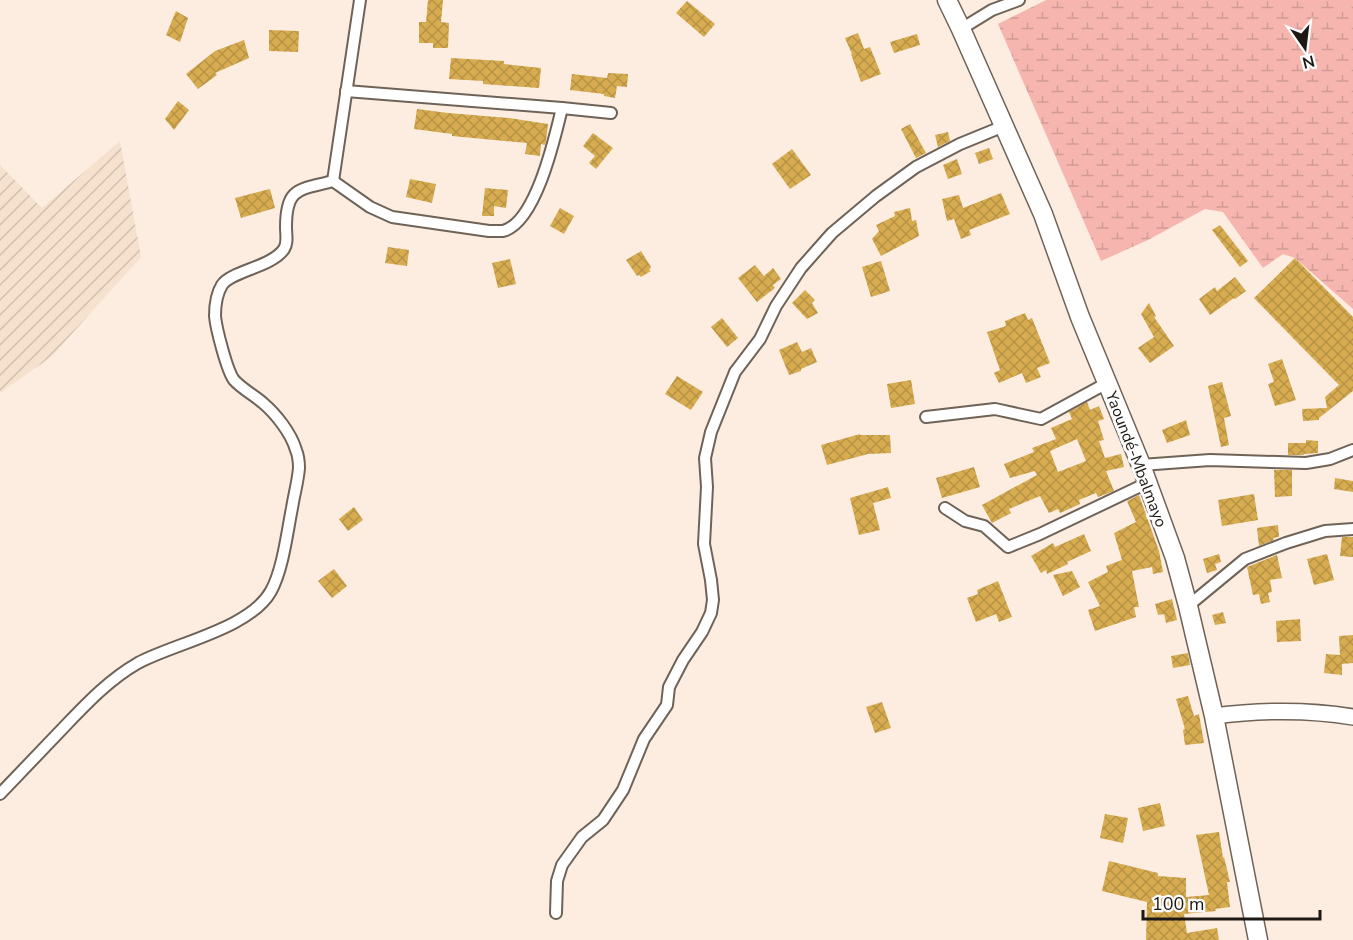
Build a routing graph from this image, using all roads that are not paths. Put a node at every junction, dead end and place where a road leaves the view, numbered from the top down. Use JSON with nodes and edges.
{"nodes":[{"id":1,"x":360,"y":0,"type":"edge"},
{"id":2,"x":946,"y":0,"type":"edge"},
{"id":3,"x":1019,"y":0,"type":"edge"},
{"id":4,"x":961,"y":29,"type":"junction"},
{"id":5,"x":346,"y":91,"type":"junction"},
{"id":6,"x":562,"y":108,"type":"junction"},
{"id":7,"x":611,"y":113,"type":"dead end"},
{"id":8,"x":1004,"y":126,"type":"junction"},
{"id":9,"x":333,"y":181,"type":"junction"},
{"id":10,"x":1107,"y":383,"type":"junction"},
{"id":11,"x":926,"y":417,"type":"dead end"},
{"id":12,"x":1353,"y":450,"type":"edge"},
{"id":13,"x":1141,"y":465,"type":"junction"},
{"id":14,"x":1147,"y":483,"type":"junction"},
{"id":15,"x":945,"y":508,"type":"dead end"},
{"id":16,"x":1353,"y":529,"type":"edge"},
{"id":17,"x":1188,"y":606,"type":"junction"},
{"id":18,"x":1214,"y":716,"type":"junction"},
{"id":19,"x":1353,"y":717,"type":"edge"},
{"id":20,"x":0,"y":794,"type":"edge"},
{"id":21,"x":556,"y":913,"type":"dead end"},
{"id":22,"x":1258,"y":940,"type":"edge"}],
"edges":[{"from":1,"to":5,"type":"street"},
{"from":2,"to":4,"type":"highway","name":"Yaoundé-Mbalmayo"},
{"from":3,"to":4,"type":"street"},
{"from":4,"to":8,"type":"highway","name":"Yaoundé-Mbalmayo"},
{"from":5,"to":6,"type":"street"},
{"from":5,"to":9,"type":"street"},
{"from":6,"to":7,"type":"street"},
{"from":6,"to":9,"type":"street"},
{"from":8,"to":10,"type":"highway","name":"Yaoundé-Mbalmayo"},
{"from":8,"to":21,"type":"street"},
{"from":9,"to":20,"type":"street"},
{"from":10,"to":11,"type":"street"},
{"from":10,"to":13,"type":"highway","name":"Yaoundé-Mbalmayo"},
{"from":12,"to":13,"type":"street"},
{"from":13,"to":14,"type":"highway","name":"Yaoundé-Mbalmayo"},
{"from":14,"to":15,"type":"street"},
{"from":14,"to":17,"type":"highway","name":"Yaoundé-Mbalmayo"},
{"from":16,"to":17,"type":"street"},
{"from":17,"to":18,"type":"highway","name":"Yaoundé-Mbalmayo"},
{"from":18,"to":19,"type":"main road"},
{"from":18,"to":22,"type":"highway","name":"Yaoundé-Mbalmayo"}]}
